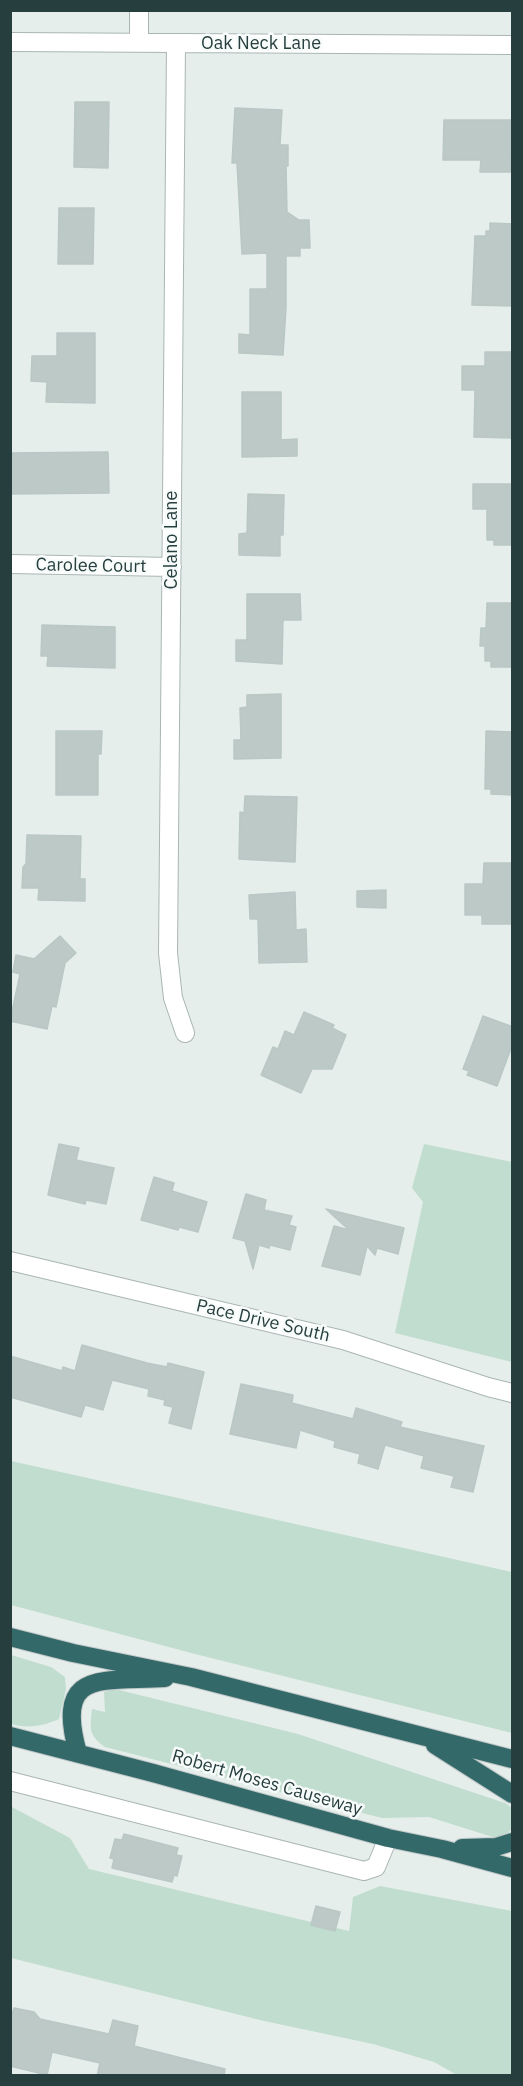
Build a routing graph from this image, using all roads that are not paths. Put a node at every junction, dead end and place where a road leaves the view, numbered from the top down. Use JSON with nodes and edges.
{"nodes":[{"id":1,"x":139,"y":10,"type":"edge"},
{"id":2,"x":10,"y":42,"type":"edge"},
{"id":3,"x":139,"y":43,"type":"junction"},
{"id":4,"x":176,"y":44,"type":"junction"},
{"id":5,"x":513,"y":45,"type":"edge"},
{"id":6,"x":10,"y":564,"type":"edge"},
{"id":7,"x":172,"y":567,"type":"junction"},
{"id":8,"x":185,"y":1033,"type":"dead end"},
{"id":9,"x":10,"y":1261,"type":"edge"},
{"id":10,"x":513,"y":1393,"type":"edge"},
{"id":11,"x":10,"y":1637,"type":"edge"},
{"id":12,"x":191,"y":1677,"type":"junction"},
{"id":13,"x":10,"y":1736,"type":"edge"},
{"id":14,"x":421,"y":1736,"type":"junction"},
{"id":15,"x":78,"y":1753,"type":"junction"},
{"id":16,"x":513,"y":1759,"type":"edge"},
{"id":17,"x":10,"y":1781,"type":"edge"},
{"id":18,"x":513,"y":1794,"type":"edge"},
{"id":19,"x":388,"y":1838,"type":"junction"},
{"id":20,"x":513,"y":1842,"type":"edge"},
{"id":21,"x":442,"y":1849,"type":"junction"},
{"id":22,"x":513,"y":1868,"type":"edge"}],
"edges":[{"from":1,"to":3,"type":"street"},
{"from":2,"to":3,"type":"street","name":"Oak Neck Lane"},
{"from":3,"to":4,"type":"street","name":"Oak Neck Lane"},
{"from":4,"to":5,"type":"street","name":"Oak Neck Lane"},
{"from":4,"to":7,"type":"street","name":"Celano Lane"},
{"from":6,"to":7,"type":"street","name":"Carolee Court"},
{"from":7,"to":8,"type":"street","name":"Celano Lane"},
{"from":9,"to":10,"type":"street","name":"Pace Drive South"},
{"from":11,"to":12,"type":"highway"},
{"from":12,"to":14,"type":"highway"},
{"from":12,"to":15,"type":"highway"},
{"from":13,"to":15,"type":"highway","name":"Robert Moses Causeway"},
{"from":14,"to":16,"type":"highway"},
{"from":14,"to":18,"type":"highway"},
{"from":15,"to":19,"type":"highway","name":"Robert Moses Causeway"},
{"from":17,"to":19,"type":"street"},
{"from":19,"to":21,"type":"highway","name":"Robert Moses Causeway"},
{"from":20,"to":21,"type":"highway"},
{"from":21,"to":22,"type":"highway","name":"Robert Moses Causeway"}]}
